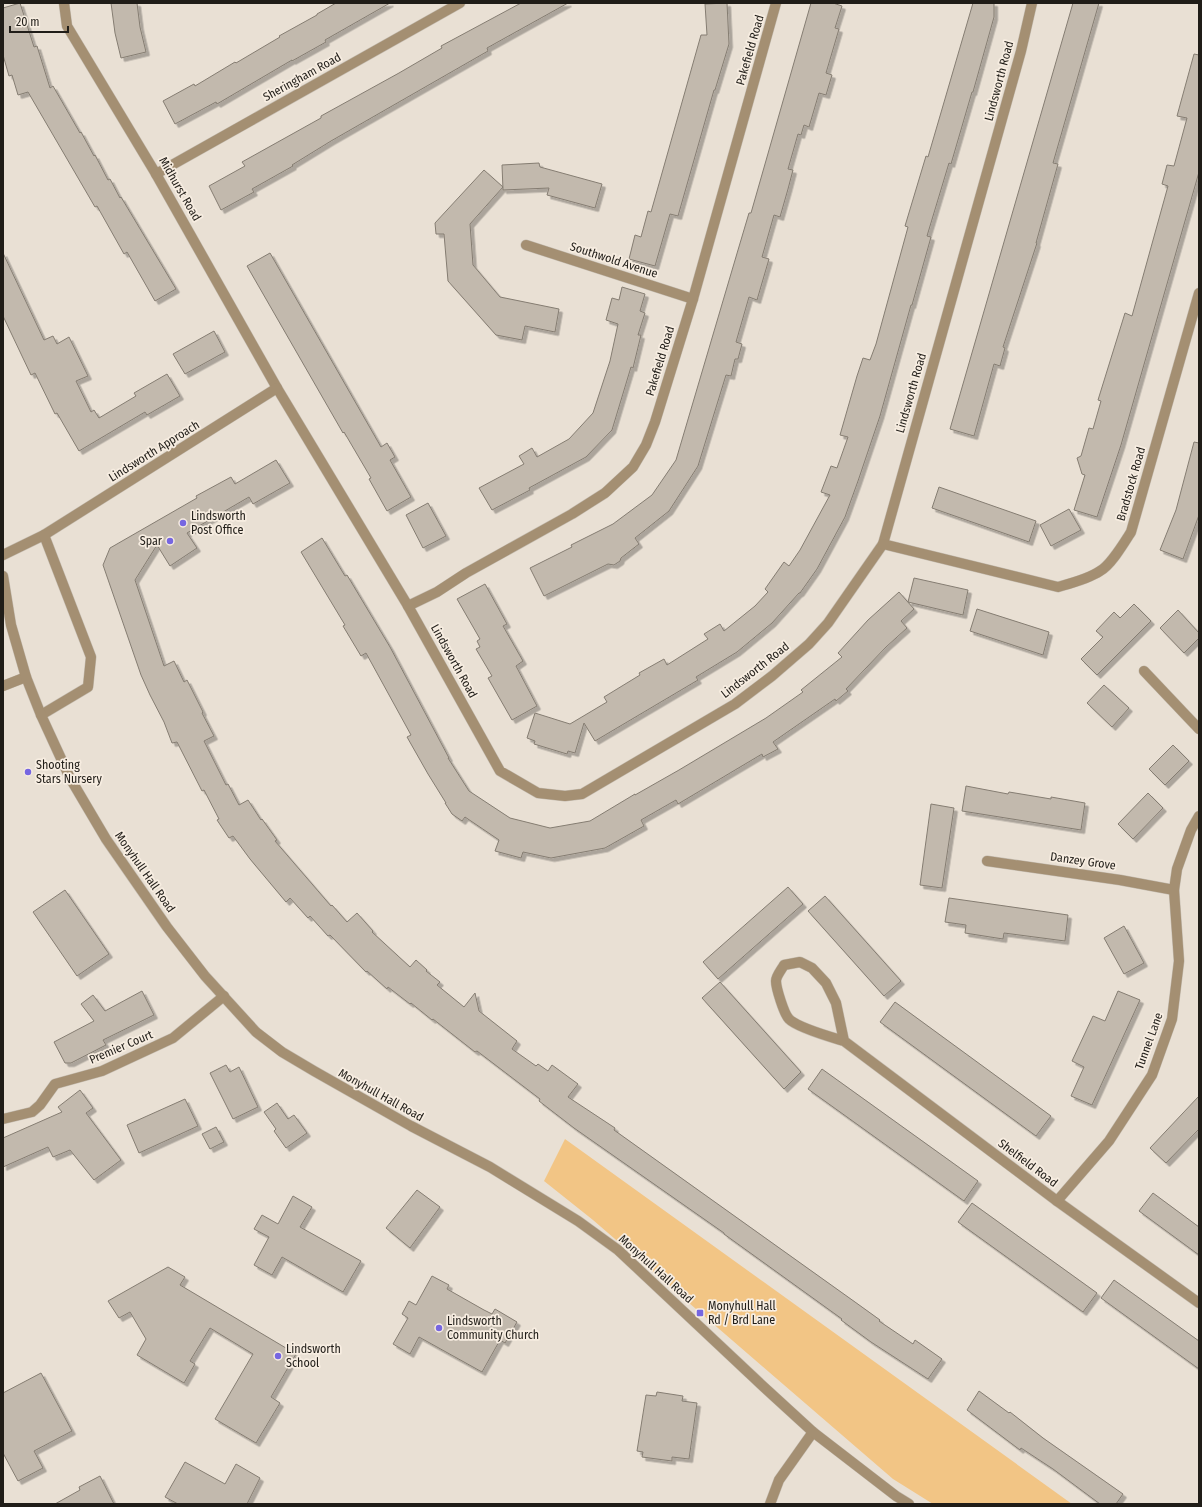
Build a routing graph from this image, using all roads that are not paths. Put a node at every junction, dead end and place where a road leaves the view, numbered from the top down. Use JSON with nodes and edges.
{"nodes":[{"id":1,"x":64,"y":3,"type":"edge"},
{"id":2,"x":460,"y":3,"type":"edge"},
{"id":3,"x":776,"y":3,"type":"edge"},
{"id":4,"x":1032,"y":3,"type":"edge"},
{"id":5,"x":156,"y":174,"type":"junction"},
{"id":6,"x":526,"y":245,"type":"dead end"},
{"id":7,"x":1199,"y":293,"type":"edge"},
{"id":8,"x":693,"y":299,"type":"junction"},
{"id":9,"x":277,"y":388,"type":"junction"},
{"id":10,"x":44,"y":535,"type":"junction"},
{"id":11,"x":882,"y":544,"type":"junction"},
{"id":12,"x":3,"y":555,"type":"edge"},
{"id":13,"x":3,"y":576,"type":"edge"},
{"id":14,"x":408,"y":606,"type":"junction"},
{"id":15,"x":1144,"y":671,"type":"dead end"},
{"id":16,"x":26,"y":677,"type":"junction"},
{"id":17,"x":3,"y":686,"type":"edge"},
{"id":18,"x":41,"y":715,"type":"junction"},
{"id":19,"x":1199,"y":729,"type":"edge"},
{"id":20,"x":1199,"y":816,"type":"edge"},
{"id":21,"x":987,"y":860,"type":"dead end"},
{"id":22,"x":1174,"y":890,"type":"junction"},
{"id":23,"x":224,"y":996,"type":"junction"},
{"id":24,"x":844,"y":1041,"type":"junction"},
{"id":25,"x":3,"y":1119,"type":"edge"},
{"id":26,"x":1057,"y":1201,"type":"junction"},
{"id":27,"x":1199,"y":1303,"type":"edge"},
{"id":28,"x":813,"y":1432,"type":"junction"},
{"id":29,"x":770,"y":1504,"type":"edge"},
{"id":30,"x":909,"y":1504,"type":"edge"}],
"edges":[{"from":1,"to":5,"type":"street","name":"Midhurst Road"},
{"from":2,"to":5,"type":"street","name":"Sheringham Road"},
{"from":3,"to":8,"type":"street","name":"Pakefield Road"},
{"from":4,"to":11,"type":"street","name":"Lindsworth Road"},
{"from":5,"to":9,"type":"street","name":"Midhurst Road"},
{"from":6,"to":8,"type":"street","name":"Southwold Avenue"},
{"from":7,"to":11,"type":"street","name":"Bradstock Road"},
{"from":8,"to":14,"type":"street","name":"Pakefield Road"},
{"from":9,"to":10,"type":"street","name":"Lindsworth Approach"},
{"from":9,"to":14,"type":"street","name":"Lindsworth Road"},
{"from":10,"to":12,"type":"street","name":"Lindsworth Approach"},
{"from":10,"to":18,"type":"street"},
{"from":11,"to":14,"type":"street","name":"Lindsworth Road"},
{"from":13,"to":16,"type":"street","name":"Monyhull Hall Road"},
{"from":15,"to":19,"type":"street"},
{"from":16,"to":17,"type":"street"},
{"from":16,"to":18,"type":"street","name":"Monyhull Hall Road"},
{"from":18,"to":23,"type":"street","name":"Monyhull Hall Road"},
{"from":20,"to":22,"type":"street","name":"Tunnel Lane"},
{"from":21,"to":22,"type":"street","name":"Danzey Grove"},
{"from":22,"to":26,"type":"street","name":"Tunnel Lane"},
{"from":23,"to":25,"type":"street","name":"Premier Court"},
{"from":23,"to":28,"type":"street","name":"Monyhull Hall Road"},
{"from":24,"to":24,"type":"street","name":"Shelfield Road"},
{"from":24,"to":26,"type":"street","name":"Shelfield Road"},
{"from":26,"to":27,"type":"street","name":"Shelfield Road"},
{"from":28,"to":29,"type":"street"},
{"from":28,"to":30,"type":"street","name":"Monyhull Hall Road"}]}
